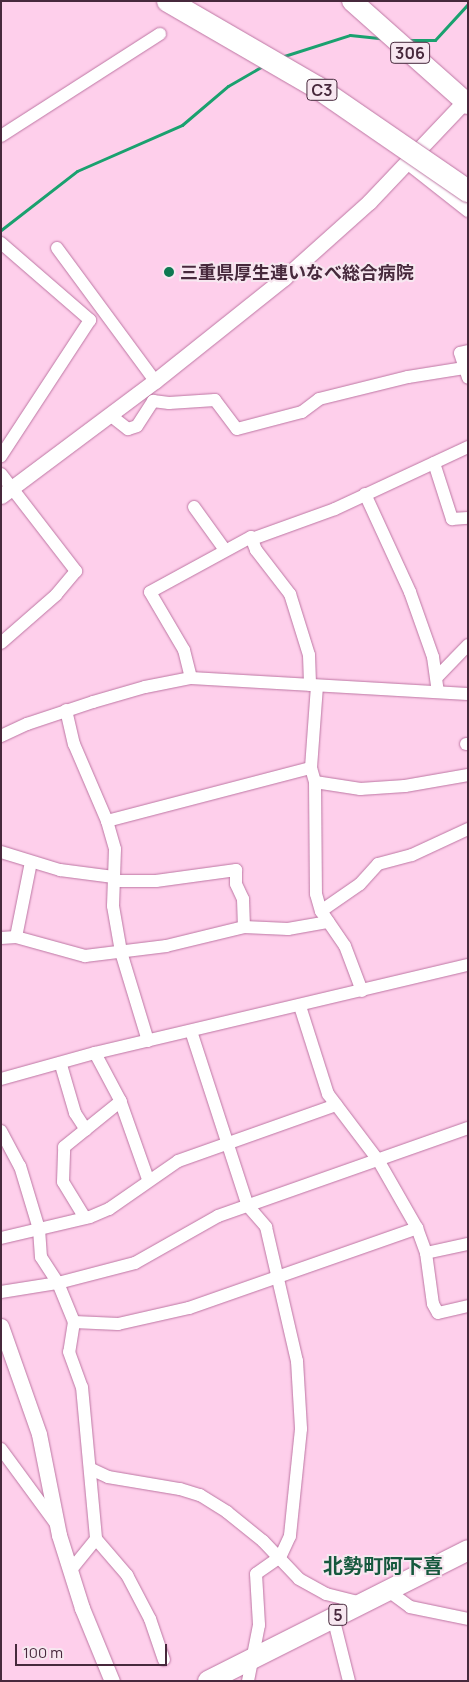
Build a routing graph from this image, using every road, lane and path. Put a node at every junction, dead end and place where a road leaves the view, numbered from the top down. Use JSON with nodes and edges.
{"nodes":[{"id":1,"x":168,"y":1,"type":"edge"},
{"id":2,"x":352,"y":1,"type":"edge"},
{"id":3,"x":160,"y":34,"type":"dead end"},
{"id":4,"x":466,"y":102,"type":"edge"},
{"id":5,"x":1,"y":136,"type":"edge"},
{"id":6,"x":407,"y":163,"type":"junction"},
{"id":7,"x":468,"y":191,"type":"edge"},
{"id":8,"x":468,"y":211,"type":"edge"},
{"id":9,"x":1,"y":243,"type":"edge"},
{"id":10,"x":57,"y":248,"type":"dead end"},
{"id":11,"x":468,"y":350,"type":"edge"},
{"id":12,"x":466,"y":373,"type":"edge"},
{"id":13,"x":155,"y":381,"type":"junction"},
{"id":14,"x":110,"y":415,"type":"junction"},
{"id":15,"x":468,"y":447,"type":"edge"},
{"id":16,"x":1,"y":456,"type":"edge"},
{"id":17,"x":434,"y":463,"type":"junction"},
{"id":18,"x":1,"y":474,"type":"edge"},
{"id":19,"x":7,"y":493,"type":"edge"},
{"id":20,"x":364,"y":494,"type":"junction"},
{"id":21,"x":194,"y":507,"type":"dead end"},
{"id":22,"x":468,"y":518,"type":"edge"},
{"id":23,"x":252,"y":539,"type":"junction"},
{"id":24,"x":225,"y":550,"type":"junction"},
{"id":25,"x":1,"y":643,"type":"edge"},
{"id":26,"x":468,"y":646,"type":"edge"},
{"id":27,"x":438,"y":676,"type":"junction"},
{"id":28,"x":191,"y":678,"type":"junction"},
{"id":29,"x":314,"y":685,"type":"junction"},
{"id":30,"x":438,"y":692,"type":"junction"},
{"id":31,"x":468,"y":694,"type":"edge"},
{"id":32,"x":66,"y":710,"type":"junction"},
{"id":33,"x":1,"y":736,"type":"edge"},
{"id":34,"x":311,"y":768,"type":"junction"},
{"id":35,"x":468,"y":775,"type":"edge"},
{"id":36,"x":315,"y":782,"type":"junction"},
{"id":37,"x":107,"y":821,"type":"junction"},
{"id":38,"x":468,"y":829,"type":"edge"},
{"id":39,"x":1,"y":852,"type":"edge"},
{"id":40,"x":31,"y":862,"type":"junction"},
{"id":41,"x":114,"y":879,"type":"junction"},
{"id":42,"x":324,"y":916,"type":"junction"},
{"id":43,"x":244,"y":927,"type":"junction"},
{"id":44,"x":16,"y":937,"type":"junction"},
{"id":45,"x":1,"y":938,"type":"edge"},
{"id":46,"x":120,"y":952,"type":"junction"},
{"id":47,"x":468,"y":965,"type":"edge"},
{"id":48,"x":362,"y":992,"type":"junction"},
{"id":49,"x":300,"y":1006,"type":"junction"},
{"id":50,"x":191,"y":1031,"type":"junction"},
{"id":51,"x":148,"y":1041,"type":"junction"},
{"id":52,"x":95,"y":1053,"type":"junction"},
{"id":53,"x":61,"y":1065,"type":"junction"},
{"id":54,"x":1,"y":1079,"type":"edge"},
{"id":55,"x":121,"y":1101,"type":"junction"},
{"id":56,"x":336,"y":1105,"type":"junction"},
{"id":57,"x":468,"y":1128,"type":"edge"},
{"id":58,"x":1,"y":1130,"type":"edge"},
{"id":59,"x":86,"y":1130,"type":"junction"},
{"id":60,"x":228,"y":1145,"type":"junction"},
{"id":61,"x":378,"y":1160,"type":"junction"},
{"id":62,"x":148,"y":1180,"type":"junction"},
{"id":63,"x":248,"y":1206,"type":"junction"},
{"id":64,"x":85,"y":1218,"type":"junction"},
{"id":65,"x":417,"y":1228,"type":"junction"},
{"id":66,"x":40,"y":1229,"type":"junction"},
{"id":67,"x":1,"y":1238,"type":"edge"},
{"id":68,"x":468,"y":1244,"type":"edge"},
{"id":69,"x":426,"y":1253,"type":"junction"},
{"id":70,"x":276,"y":1280,"type":"junction"},
{"id":71,"x":58,"y":1283,"type":"junction"},
{"id":72,"x":1,"y":1292,"type":"edge"},
{"id":73,"x":468,"y":1306,"type":"edge"},
{"id":74,"x":74,"y":1322,"type":"junction"},
{"id":75,"x":1,"y":1326,"type":"edge"},
{"id":76,"x":1,"y":1449,"type":"edge"},
{"id":77,"x":91,"y":1468,"type":"junction"},
{"id":78,"x":58,"y":1526,"type":"junction"},
{"id":79,"x":96,"y":1539,"type":"junction"},
{"id":80,"x":468,"y":1550,"type":"edge"},
{"id":81,"x":280,"y":1557,"type":"junction"},
{"id":82,"x":71,"y":1570,"type":"junction"},
{"id":83,"x":388,"y":1590,"type":"junction"},
{"id":84,"x":362,"y":1603,"type":"junction"},
{"id":85,"x":333,"y":1617,"type":"junction"},
{"id":86,"x":468,"y":1619,"type":"edge"},
{"id":87,"x":253,"y":1658,"type":"junction"},
{"id":88,"x":164,"y":1660,"type":"dead end"},
{"id":89,"x":112,"y":1681,"type":"edge"},
{"id":90,"x":208,"y":1681,"type":"edge"},
{"id":91,"x":248,"y":1681,"type":"edge"},
{"id":92,"x":349,"y":1681,"type":"edge"}],
"edges":[{"from":1,"to":7,"type":"highway","number":"C3","bridge":true},
{"from":2,"to":4,"type":"main road","number":"306"},
{"from":3,"to":5,"type":"street"},
{"from":4,"to":6,"type":"street"},
{"from":6,"to":8,"type":"street"},
{"from":6,"to":13,"type":"street"},
{"from":9,"to":16,"type":"street"},
{"from":10,"to":13,"type":"street"},
{"from":11,"to":12,"type":"street"},
{"from":12,"to":14,"type":"street"},
{"from":13,"to":14,"type":"street"},
{"from":14,"to":19,"type":"street"},
{"from":15,"to":17,"type":"street"},
{"from":17,"to":20,"type":"street"},
{"from":17,"to":22,"type":"street"},
{"from":18,"to":19,"type":"street"},
{"from":19,"to":25,"type":"street"},
{"from":20,"to":23,"type":"street"},
{"from":20,"to":27,"type":"street"},
{"from":21,"to":24,"type":"street"},
{"from":23,"to":24,"type":"street"},
{"from":23,"to":29,"type":"street"},
{"from":24,"to":28,"type":"street"},
{"from":26,"to":27,"type":"street"},
{"from":27,"to":30,"type":"street"},
{"from":28,"to":29,"type":"street"},
{"from":28,"to":32,"type":"street"},
{"from":29,"to":30,"type":"street"},
{"from":29,"to":34,"type":"street"},
{"from":30,"to":31,"type":"street"},
{"from":32,"to":33,"type":"street"},
{"from":32,"to":37,"type":"street"},
{"from":34,"to":36,"type":"street"},
{"from":34,"to":37,"type":"street"},
{"from":35,"to":36,"type":"street"},
{"from":36,"to":42,"type":"street"},
{"from":37,"to":41,"type":"street"},
{"from":38,"to":42,"type":"street"},
{"from":39,"to":40,"type":"street"},
{"from":40,"to":41,"type":"street"},
{"from":40,"to":44,"type":"street"},
{"from":41,"to":43,"type":"street"},
{"from":41,"to":46,"type":"street"},
{"from":42,"to":43,"type":"street"},
{"from":42,"to":48,"type":"street"},
{"from":43,"to":46,"type":"street"},
{"from":44,"to":45,"type":"street"},
{"from":44,"to":46,"type":"street"},
{"from":46,"to":51,"type":"street"},
{"from":47,"to":48,"type":"street"},
{"from":48,"to":49,"type":"street"},
{"from":49,"to":50,"type":"street"},
{"from":49,"to":56,"type":"street"},
{"from":50,"to":51,"type":"street"},
{"from":50,"to":60,"type":"street"},
{"from":51,"to":52,"type":"street"},
{"from":52,"to":53,"type":"street"},
{"from":52,"to":55,"type":"street"},
{"from":53,"to":54,"type":"street"},
{"from":53,"to":59,"type":"street"},
{"from":55,"to":59,"type":"street"},
{"from":55,"to":62,"type":"street"},
{"from":56,"to":60,"type":"street"},
{"from":56,"to":61,"type":"street"},
{"from":57,"to":61,"type":"street"},
{"from":58,"to":66,"type":"street"},
{"from":59,"to":64,"type":"street"},
{"from":60,"to":62,"type":"street"},
{"from":60,"to":63,"type":"street"},
{"from":61,"to":63,"type":"street"},
{"from":61,"to":65,"type":"street"},
{"from":62,"to":64,"type":"street"},
{"from":63,"to":70,"type":"street"},
{"from":63,"to":71,"type":"street"},
{"from":64,"to":66,"type":"street"},
{"from":65,"to":69,"type":"street"},
{"from":65,"to":70,"type":"street"},
{"from":66,"to":67,"type":"street"},
{"from":66,"to":71,"type":"street"},
{"from":68,"to":69,"type":"street"},
{"from":69,"to":73,"type":"street"},
{"from":70,"to":74,"type":"street"},
{"from":70,"to":81,"type":"street"},
{"from":71,"to":72,"type":"street"},
{"from":71,"to":74,"type":"street"},
{"from":74,"to":77,"type":"street"},
{"from":75,"to":78,"type":"street"},
{"from":76,"to":78,"type":"street"},
{"from":77,"to":79,"type":"street"},
{"from":77,"to":81,"type":"street"},
{"from":78,"to":82,"type":"street"},
{"from":79,"to":82,"type":"street"},
{"from":79,"to":88,"type":"street"},
{"from":80,"to":83,"type":"main road","number":"5"},
{"from":81,"to":84,"type":"street"},
{"from":81,"to":87,"type":"street"},
{"from":82,"to":89,"type":"street"},
{"from":83,"to":84,"type":"main road","number":"5"},
{"from":83,"to":86,"type":"street"},
{"from":84,"to":85,"type":"main road","number":"5"},
{"from":85,"to":87,"type":"main road","number":"5"},
{"from":85,"to":92,"type":"street"},
{"from":87,"to":90,"type":"main road","number":"5"},
{"from":87,"to":91,"type":"street"}]}
